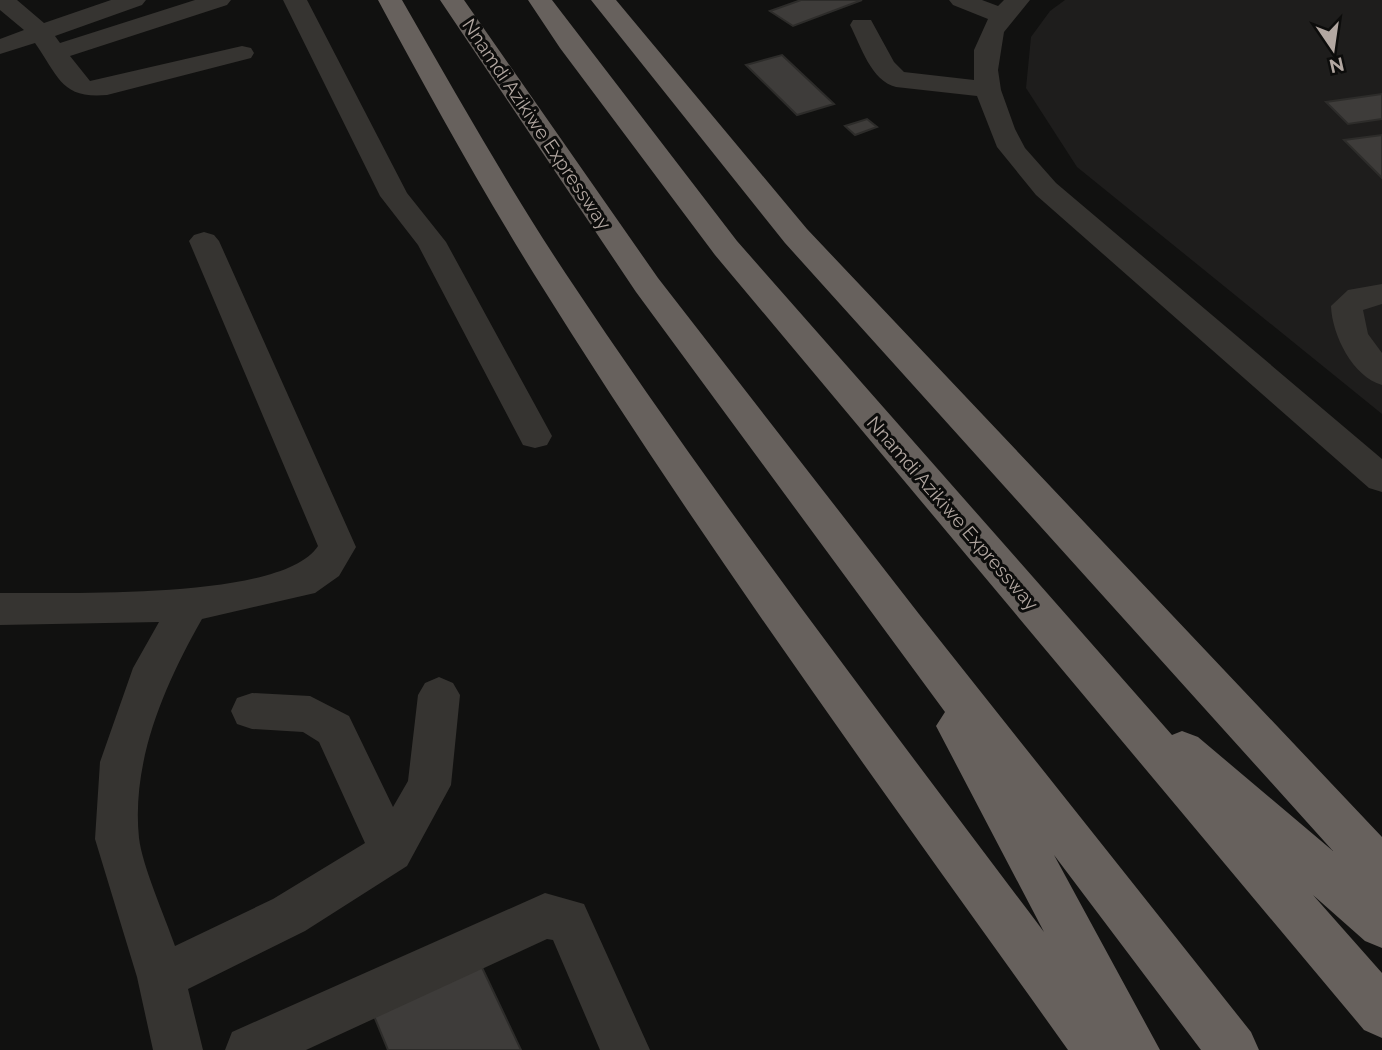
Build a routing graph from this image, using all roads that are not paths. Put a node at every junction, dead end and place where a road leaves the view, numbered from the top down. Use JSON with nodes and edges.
{"nodes":[{"id":1,"x":3,"y":0,"type":"edge"},
{"id":2,"x":134,"y":0,"type":"edge"},
{"id":3,"x":219,"y":0,"type":"edge"},
{"id":4,"x":295,"y":0,"type":"edge"},
{"id":5,"x":390,"y":0,"type":"edge"},
{"id":6,"x":453,"y":0,"type":"edge"},
{"id":7,"x":540,"y":0,"type":"edge"},
{"id":8,"x":603,"y":0,"type":"edge"},
{"id":9,"x":961,"y":0,"type":"edge"},
{"id":10,"x":1010,"y":8,"type":"edge"},
{"id":11,"x":862,"y":25,"type":"dead end"},
{"id":12,"x":48,"y":43,"type":"junction"},
{"id":13,"x":0,"y":47,"type":"edge"},
{"id":14,"x":242,"y":53,"type":"dead end"},
{"id":15,"x":986,"y":89,"type":"junction"},
{"id":16,"x":204,"y":241,"type":"dead end"},
{"id":17,"x":1382,"y":294,"type":"edge"},
{"id":18,"x":1375,"y":358,"type":"edge"},
{"id":19,"x":535,"y":436,"type":"dead end"},
{"id":20,"x":1382,"y":479,"type":"edge"},
{"id":21,"x":189,"y":606,"type":"junction"},
{"id":22,"x":0,"y":609,"type":"edge"},
{"id":23,"x":904,"y":626,"type":"junction"},
{"id":24,"x":1083,"y":665,"type":"junction"},
{"id":25,"x":439,"y":695,"type":"dead end"},
{"id":26,"x":252,"y":711,"type":"dead end"},
{"id":27,"x":391,"y":851,"type":"junction"},
{"id":28,"x":1382,"y":871,"type":"edge"},
{"id":29,"x":1382,"y":923,"type":"edge"},
{"id":30,"x":161,"y":977,"type":"junction"},
{"id":31,"x":1382,"y":1012,"type":"edge"},
{"id":32,"x":178,"y":1050,"type":"edge"},
{"id":33,"x":250,"y":1050,"type":"edge"},
{"id":34,"x":625,"y":1050,"type":"edge"},
{"id":35,"x":1100,"y":1050,"type":"edge"},
{"id":36,"x":1134,"y":1050,"type":"edge"},
{"id":37,"x":1233,"y":1050,"type":"edge"}],
"edges":[{"from":1,"to":12,"type":"street"},
{"from":2,"to":12,"type":"street"},
{"from":3,"to":12,"type":"street"},
{"from":4,"to":19,"type":"street"},
{"from":5,"to":35,"type":"highway"},
{"from":6,"to":23,"type":"highway","name":"Nnamdi Azikiwe Expressway"},
{"from":7,"to":24,"type":"highway","name":"Nnamdi Azikiwe Expressway"},
{"from":8,"to":28,"type":"highway"},
{"from":9,"to":10,"type":"street"},
{"from":10,"to":15,"type":"street"},
{"from":11,"to":15,"type":"street"},
{"from":12,"to":13,"type":"street"},
{"from":12,"to":14,"type":"street"},
{"from":15,"to":20,"type":"street"},
{"from":16,"to":21,"type":"street"},
{"from":17,"to":18,"type":"street"},
{"from":21,"to":22,"type":"street"},
{"from":21,"to":30,"type":"street"},
{"from":23,"to":36,"type":"highway"},
{"from":23,"to":37,"type":"highway","name":"Nnamdi Azikiwe Expressway"},
{"from":24,"to":29,"type":"highway"},
{"from":24,"to":31,"type":"highway","name":"Nnamdi Azikiwe Expressway"},
{"from":25,"to":27,"type":"street"},
{"from":26,"to":27,"type":"street"},
{"from":27,"to":30,"type":"street"},
{"from":30,"to":32,"type":"street"},
{"from":33,"to":34,"type":"street"}]}
